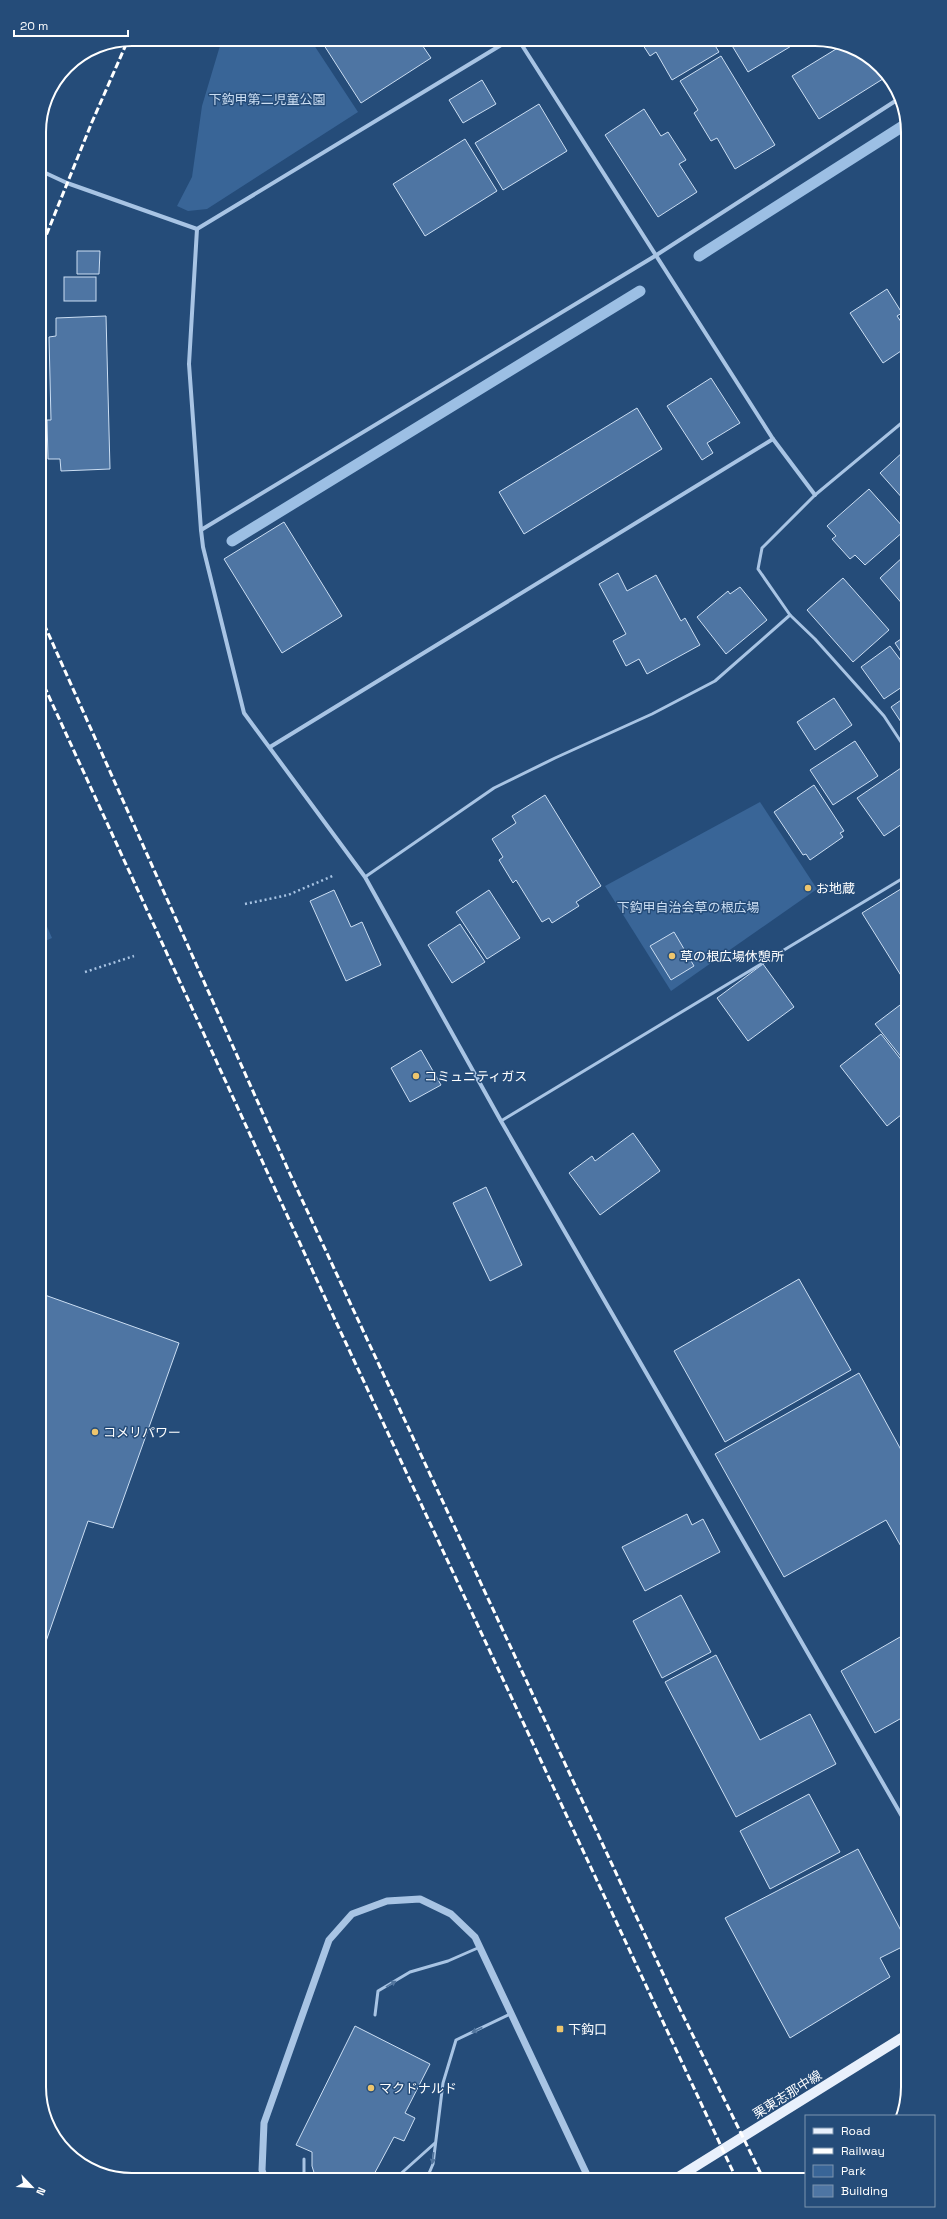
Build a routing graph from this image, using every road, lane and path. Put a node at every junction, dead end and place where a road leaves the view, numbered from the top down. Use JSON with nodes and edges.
{"nodes":[{"id":1,"x":499,"y":46,"type":"edge"},
{"id":2,"x":522,"y":46,"type":"edge"},
{"id":3,"x":895,"y":101,"type":"edge"},
{"id":4,"x":46,"y":173,"type":"edge"},
{"id":5,"x":197,"y":229,"type":"junction"},
{"id":6,"x":655,"y":256,"type":"junction"},
{"id":7,"x":901,"y":423,"type":"edge"},
{"id":8,"x":773,"y":439,"type":"junction"},
{"id":9,"x":815,"y":495,"type":"junction"},
{"id":10,"x":201,"y":530,"type":"junction"},
{"id":11,"x":790,"y":615,"type":"junction"},
{"id":12,"x":901,"y":742,"type":"edge"},
{"id":13,"x":270,"y":747,"type":"junction"},
{"id":14,"x":358,"y":866,"type":"junction"},
{"id":15,"x":365,"y":877,"type":"junction"},
{"id":16,"x":901,"y":879,"type":"edge"},
{"id":17,"x":245,"y":904,"type":"dead end"},
{"id":18,"x":134,"y":956,"type":"dead end"},
{"id":19,"x":85,"y":972,"type":"dead end"},
{"id":20,"x":501,"y":1121,"type":"junction"},
{"id":21,"x":901,"y":1816,"type":"edge"},
{"id":22,"x":480,"y":1947,"type":"junction"},
{"id":23,"x":512,"y":2014,"type":"junction"},
{"id":24,"x":374,"y":2015,"type":"dead end"},
{"id":25,"x":901,"y":2038,"type":"edge"},
{"id":26,"x":435,"y":2143,"type":"junction"},
{"id":27,"x":304,"y":2159,"type":"dead end"},
{"id":28,"x":263,"y":2173,"type":"edge"},
{"id":29,"x":304,"y":2173,"type":"edge"},
{"id":30,"x":402,"y":2173,"type":"edge"},
{"id":31,"x":429,"y":2173,"type":"edge"},
{"id":32,"x":586,"y":2173,"type":"edge"},
{"id":33,"x":685,"y":2173,"type":"edge"}],
"edges":[{"from":1,"to":5,"type":"street"},
{"from":2,"to":6,"type":"street"},
{"from":3,"to":6,"type":"street"},
{"from":4,"to":5,"type":"street"},
{"from":5,"to":10,"type":"street"},
{"from":6,"to":8,"type":"street"},
{"from":6,"to":10,"type":"street"},
{"from":7,"to":9,"type":"lane"},
{"from":8,"to":9,"type":"street"},
{"from":8,"to":13,"type":"street"},
{"from":9,"to":11,"type":"lane"},
{"from":10,"to":13,"type":"street"},
{"from":11,"to":12,"type":"lane"},
{"from":11,"to":15,"type":"lane"},
{"from":13,"to":14,"type":"street"},
{"from":14,"to":15,"type":"street"},
{"from":14,"to":17,"type":"path"},
{"from":15,"to":20,"type":"street"},
{"from":16,"to":20,"type":"lane"},
{"from":18,"to":19,"type":"path"},
{"from":20,"to":21,"type":"street"},
{"from":22,"to":23,"type":"street"},
{"from":24,"to":22,"type":"lane","one_way":true},
{"from":22,"to":28,"type":"street"},
{"from":23,"to":26,"type":"lane","one_way":true},
{"from":23,"to":32,"type":"street"},
{"from":25,"to":33,"type":"main road","name":"栗東志那中線"},
{"from":26,"to":30,"type":"lane"},
{"from":26,"to":31,"type":"lane","one_way":true},
{"from":27,"to":29,"type":"lane"}]}
